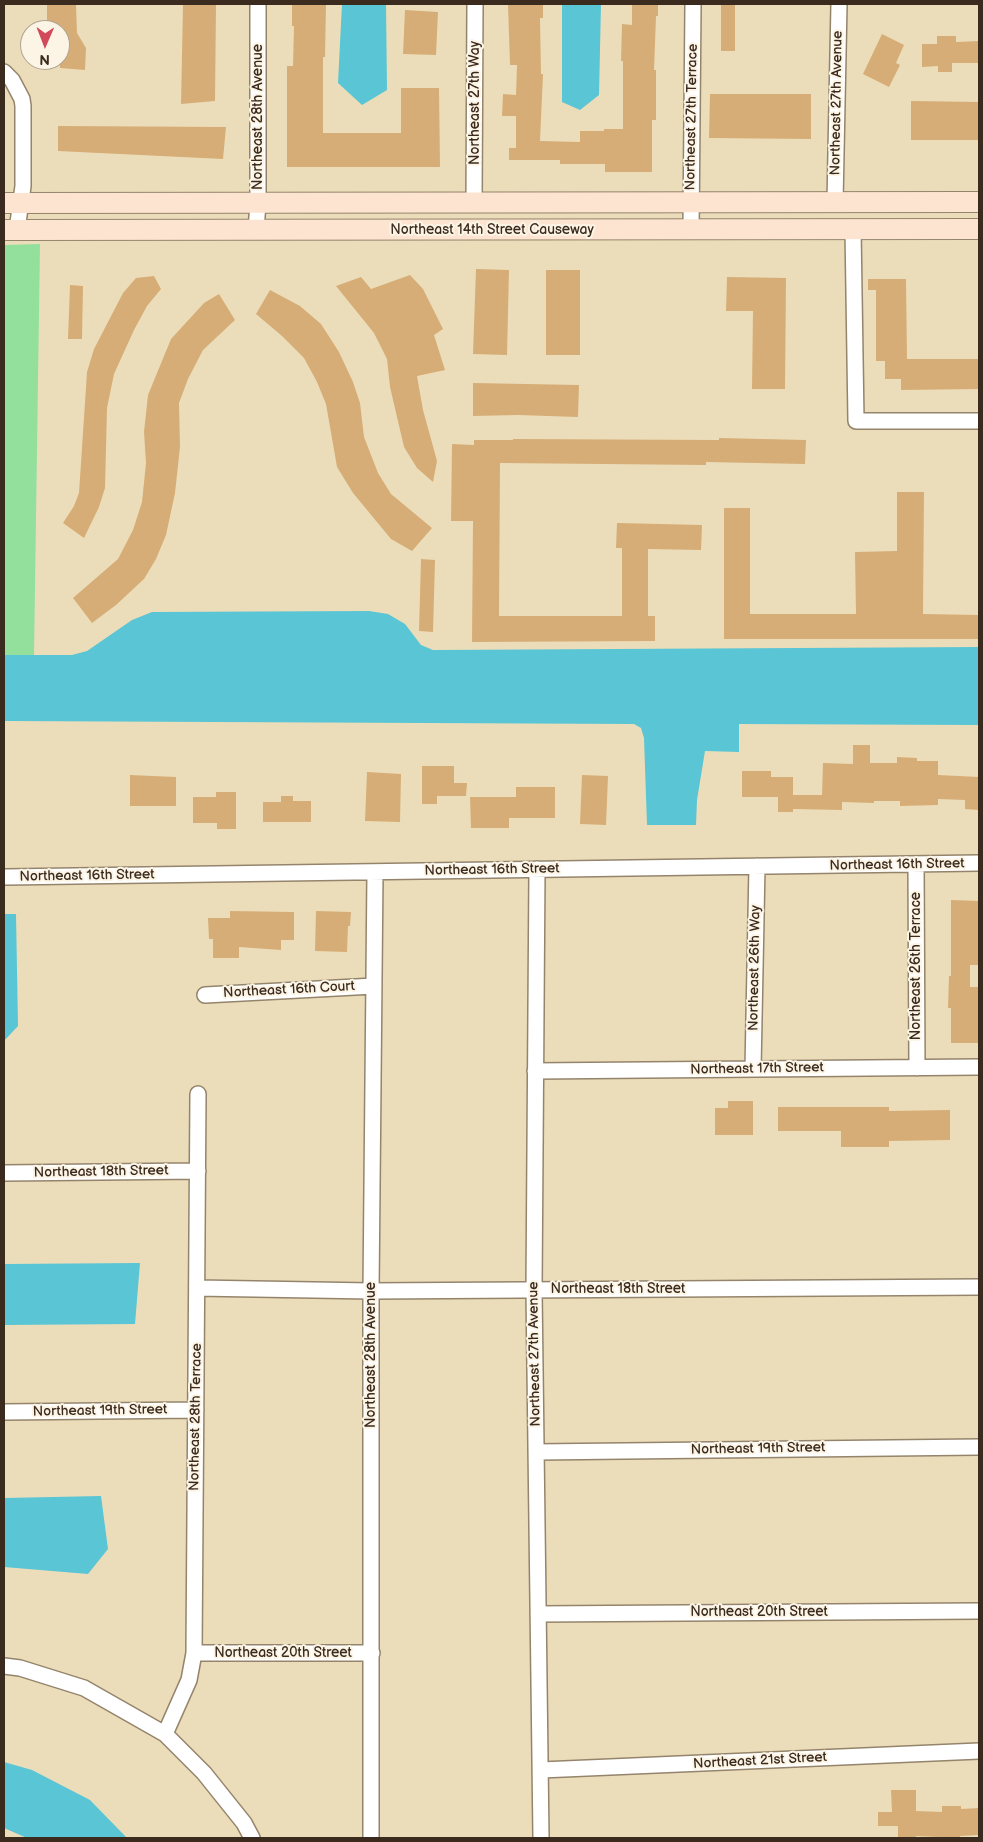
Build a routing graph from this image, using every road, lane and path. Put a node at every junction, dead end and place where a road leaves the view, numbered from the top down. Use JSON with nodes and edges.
{"nodes":[{"id":1,"x":258,"y":4,"type":"edge"},
{"id":2,"x":475,"y":4,"type":"edge"},
{"id":3,"x":693,"y":4,"type":"edge"},
{"id":4,"x":839,"y":4,"type":"edge"},
{"id":5,"x":4,"y":72,"type":"edge"},
{"id":6,"x":835,"y":202,"type":"junction"},
{"id":7,"x":906,"y":202,"type":"junction"},
{"id":8,"x":979,"y":202,"type":"edge"},
{"id":9,"x":12,"y":203,"type":"edge"},
{"id":10,"x":258,"y":203,"type":"junction"},
{"id":11,"x":474,"y":203,"type":"junction"},
{"id":12,"x":691,"y":203,"type":"junction"},
{"id":13,"x":853,"y":229,"type":"junction"},
{"id":14,"x":979,"y":229,"type":"edge"},
{"id":15,"x":10,"y":230,"type":"edge"},
{"id":16,"x":256,"y":230,"type":"junction"},
{"id":17,"x":506,"y":230,"type":"junction"},
{"id":18,"x":691,"y":230,"type":"junction"},
{"id":19,"x":979,"y":421,"type":"edge"},
{"id":20,"x":979,"y":863,"type":"edge"},
{"id":21,"x":916,"y":864,"type":"junction"},
{"id":22,"x":757,"y":866,"type":"junction"},
{"id":23,"x":537,"y":870,"type":"junction"},
{"id":24,"x":375,"y":872,"type":"junction"},
{"id":25,"x":6,"y":877,"type":"dead end"},
{"id":26,"x":374,"y":986,"type":"junction"},
{"id":27,"x":204,"y":995,"type":"dead end"},
{"id":28,"x":979,"y":1067,"type":"edge"},
{"id":29,"x":916,"y":1068,"type":"junction"},
{"id":30,"x":753,"y":1069,"type":"junction"},
{"id":31,"x":535,"y":1071,"type":"junction"},
{"id":32,"x":198,"y":1094,"type":"dead end"},
{"id":33,"x":198,"y":1171,"type":"junction"},
{"id":34,"x":4,"y":1173,"type":"edge"},
{"id":35,"x":979,"y":1287,"type":"edge"},
{"id":36,"x":198,"y":1288,"type":"junction"},
{"id":37,"x":534,"y":1290,"type":"junction"},
{"id":38,"x":371,"y":1291,"type":"junction"},
{"id":39,"x":196,"y":1410,"type":"junction"},
{"id":40,"x":4,"y":1412,"type":"edge"},
{"id":41,"x":979,"y":1446,"type":"edge"},
{"id":42,"x":536,"y":1452,"type":"junction"},
{"id":43,"x":979,"y":1611,"type":"edge"},
{"id":44,"x":538,"y":1614,"type":"junction"},
{"id":45,"x":194,"y":1653,"type":"junction"},
{"id":46,"x":372,"y":1653,"type":"junction"},
{"id":47,"x":4,"y":1666,"type":"edge"},
{"id":48,"x":165,"y":1734,"type":"junction"},
{"id":49,"x":979,"y":1751,"type":"edge"},
{"id":50,"x":541,"y":1770,"type":"junction"},
{"id":51,"x":252,"y":1838,"type":"edge"},
{"id":52,"x":371,"y":1838,"type":"edge"},
{"id":53,"x":541,"y":1838,"type":"edge"}],
"edges":[{"from":1,"to":10,"type":"street","name":"Northeast 28th Avenue"},
{"from":2,"to":11,"type":"street","name":"Northeast 27th Way"},
{"from":3,"to":12,"type":"street","name":"Northeast 27th Terrace"},
{"from":4,"to":6,"type":"street","name":"Northeast 27th Avenue"},
{"from":5,"to":9,"type":"street"},
{"from":6,"to":7,"type":"main road","name":"Northeast 14th Street Causeway"},
{"from":6,"to":12,"type":"main road","name":"Northeast 14th Street Causeway"},
{"from":7,"to":8,"type":"main road","name":"Northeast 14th Street Causeway"},
{"from":7,"to":13,"type":"main road"},
{"from":9,"to":10,"type":"main road","name":"Northeast 14th Street Causeway"},
{"from":9,"to":15,"type":"street"},
{"from":10,"to":11,"type":"main road","name":"Northeast 14th Street Causeway"},
{"from":10,"to":16,"type":"street","name":"Northeast 28th Avenue"},
{"from":11,"to":12,"type":"main road","name":"Northeast 14th Street Causeway"},
{"from":11,"to":17,"type":"main road"},
{"from":12,"to":18,"type":"street","name":"Northeast 27th Terrace"},
{"from":13,"to":14,"type":"main road","name":"Northeast 14th Street Causeway"},
{"from":13,"to":18,"type":"main road","name":"Northeast 14th Street Causeway"},
{"from":13,"to":19,"type":"street"},
{"from":15,"to":16,"type":"main road","name":"Northeast 14th Street Causeway"},
{"from":16,"to":17,"type":"main road","name":"Northeast 14th Street Causeway"},
{"from":17,"to":18,"type":"main road","name":"Northeast 14th Street Causeway"},
{"from":20,"to":21,"type":"street","name":"Northeast 16th Street"},
{"from":21,"to":22,"type":"street","name":"Northeast 16th Street"},
{"from":21,"to":29,"type":"street","name":"Northeast 26th Terrace"},
{"from":22,"to":23,"type":"street","name":"Northeast 16th Street"},
{"from":22,"to":30,"type":"street","name":"Northeast 26th Way"},
{"from":23,"to":24,"type":"street","name":"Northeast 16th Street"},
{"from":23,"to":31,"type":"street","name":"Northeast 27th Avenue"},
{"from":24,"to":25,"type":"street","name":"Northeast 16th Street"},
{"from":24,"to":26,"type":"street","name":"Northeast 28th Avenue"},
{"from":26,"to":27,"type":"street","name":"Northeast 16th Court"},
{"from":26,"to":38,"type":"street","name":"Northeast 28th Avenue"},
{"from":28,"to":29,"type":"street","name":"Northeast 17th Street"},
{"from":29,"to":30,"type":"street","name":"Northeast 17th Street"},
{"from":30,"to":31,"type":"street","name":"Northeast 17th Street"},
{"from":31,"to":37,"type":"street","name":"Northeast 27th Avenue"},
{"from":32,"to":33,"type":"street","name":"Northeast 28th Terrace"},
{"from":33,"to":34,"type":"street","name":"Northeast 18th Street"},
{"from":33,"to":36,"type":"street","name":"Northeast 28th Terrace"},
{"from":35,"to":37,"type":"street","name":"Northeast 18th Street"},
{"from":36,"to":38,"type":"street","name":"Northeast 18th Street"},
{"from":36,"to":39,"type":"street","name":"Northeast 28th Terrace"},
{"from":37,"to":38,"type":"street","name":"Northeast 18th Street"},
{"from":37,"to":42,"type":"street","name":"Northeast 27th Avenue"},
{"from":38,"to":46,"type":"street","name":"Northeast 28th Avenue"},
{"from":39,"to":40,"type":"street","name":"Northeast 19th Street"},
{"from":39,"to":45,"type":"street","name":"Northeast 28th Terrace"},
{"from":41,"to":42,"type":"street","name":"Northeast 19th Street"},
{"from":42,"to":44,"type":"street","name":"Northeast 27th Avenue"},
{"from":43,"to":44,"type":"street","name":"Northeast 20th Street"},
{"from":44,"to":50,"type":"street","name":"Northeast 27th Avenue"},
{"from":45,"to":46,"type":"street","name":"Northeast 20th Street"},
{"from":45,"to":48,"type":"street","name":"Northeast 28th Terrace"},
{"from":46,"to":52,"type":"street","name":"Northeast 28th Avenue"},
{"from":47,"to":48,"type":"street"},
{"from":48,"to":51,"type":"street"},
{"from":49,"to":50,"type":"street","name":"Northeast 21st Street"},
{"from":50,"to":53,"type":"street","name":"Northeast 27th Avenue"}]}
